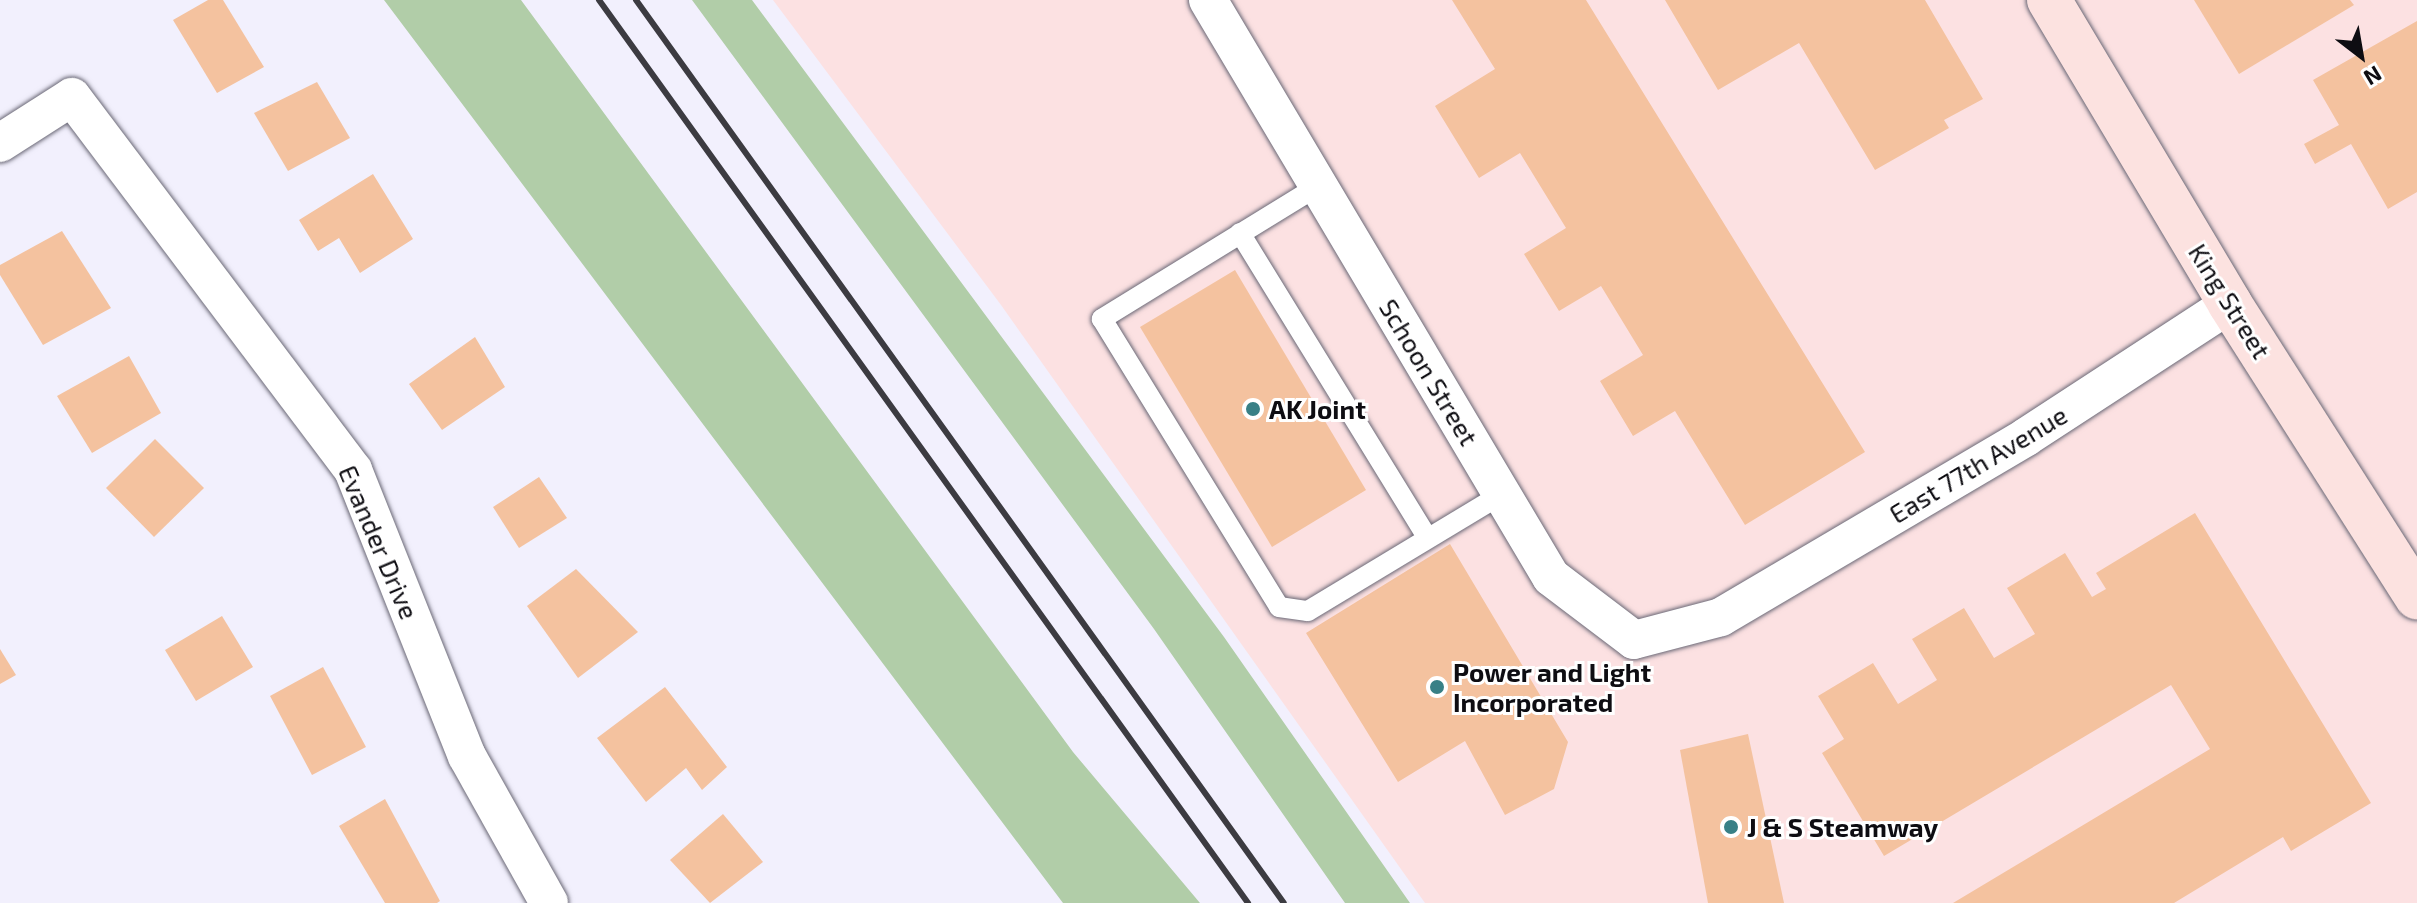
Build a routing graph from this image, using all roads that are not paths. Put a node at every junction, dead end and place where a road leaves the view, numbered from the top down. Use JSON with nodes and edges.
{"nodes":[{"id":1,"x":1208,"y":0,"type":"edge"},
{"id":2,"x":2049,"y":0,"type":"edge"},
{"id":3,"x":0,"y":143,"type":"edge"},
{"id":4,"x":1318,"y":186,"type":"junction"},
{"id":5,"x":1240,"y":233,"type":"junction"},
{"id":6,"x":2230,"y":304,"type":"junction"},
{"id":7,"x":1502,"y":494,"type":"junction"},
{"id":8,"x":1428,"y":538,"type":"junction"},
{"id":9,"x":2417,"y":598,"type":"edge"},
{"id":10,"x":1721,"y":617,"type":"joint"},
{"id":11,"x":549,"y":903,"type":"edge"}],
"edges":[{"from":1,"to":4,"type":"street","name":"Schoon Street"},
{"from":2,"to":6,"type":"street","name":"King Street"},
{"from":3,"to":11,"type":"street","name":"Evander Drive"},
{"from":4,"to":5,"type":"lane"},
{"from":4,"to":7,"type":"street","name":"Schoon Street"},
{"from":5,"to":8,"type":"lane"},
{"from":5,"to":8,"type":"lane"},
{"from":6,"to":9,"type":"street","name":"King Street"},
{"from":6,"to":10,"type":"street","name":"East 77th Avenue"},
{"from":7,"to":8,"type":"lane"},
{"from":7,"to":10,"type":"street","name":"Schoon Street"}]}
